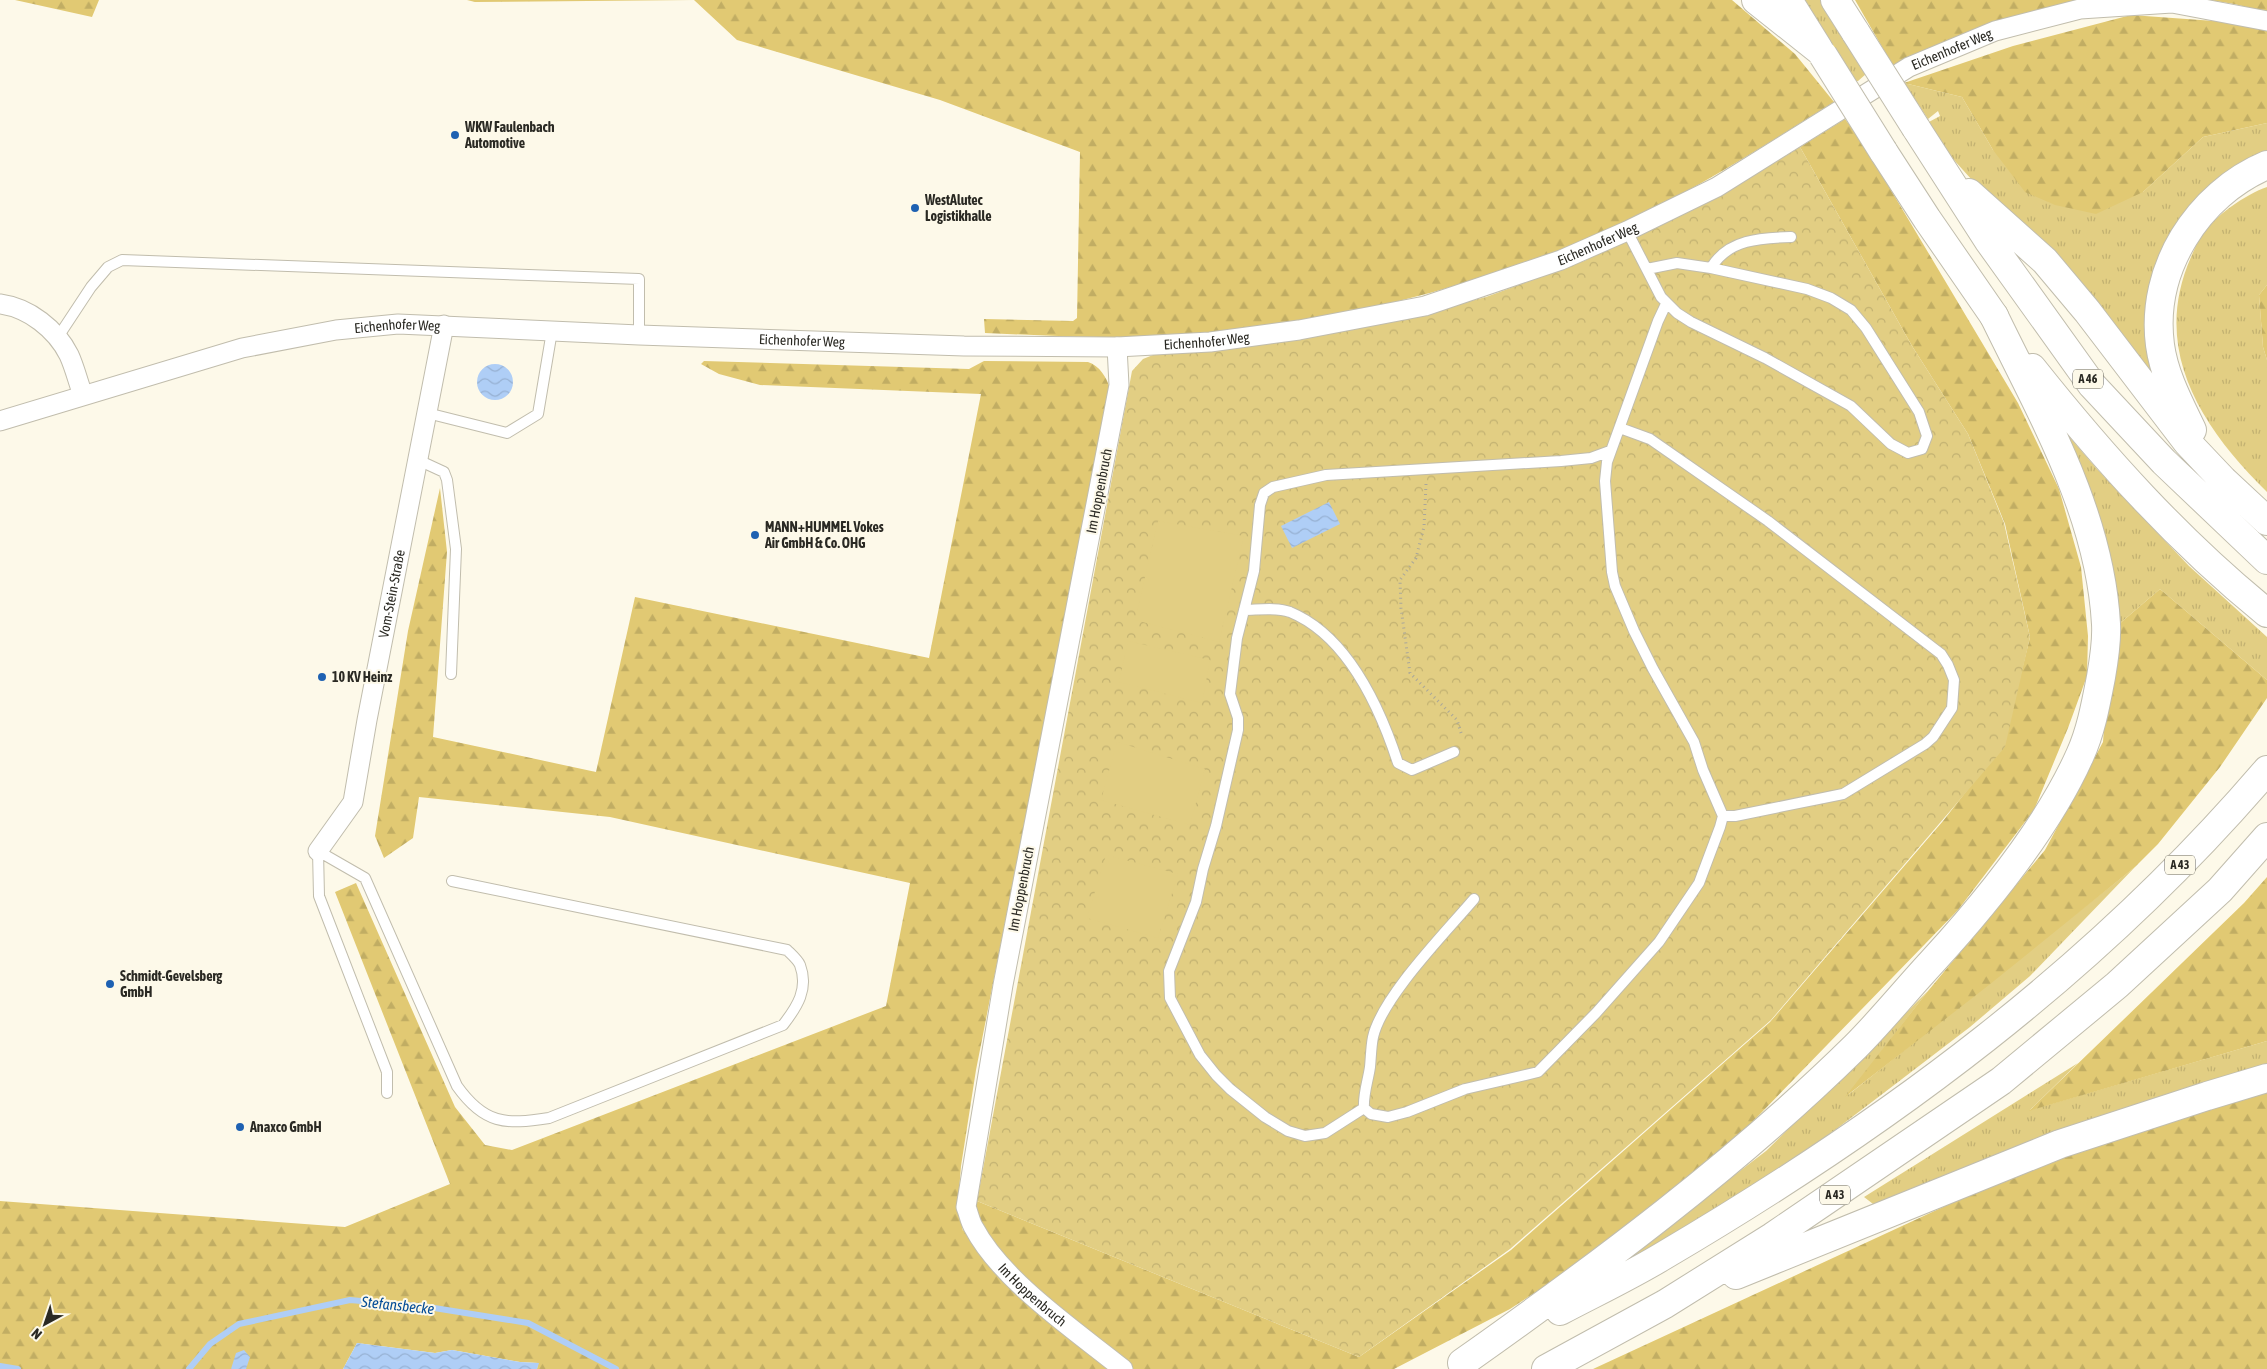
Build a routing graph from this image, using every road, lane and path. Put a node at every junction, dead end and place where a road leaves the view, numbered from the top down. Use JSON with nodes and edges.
{"nodes":[{"id":1,"x":1756,"y":0,"type":"edge"},
{"id":2,"x":1788,"y":0,"type":"edge"},
{"id":3,"x":1836,"y":0,"type":"edge"},
{"id":4,"x":2267,"y":21,"type":"edge"},
{"id":5,"x":1821,"y":53,"type":"junction"},
{"id":6,"x":2267,"y":165,"type":"edge"},
{"id":7,"x":1943,"y":170,"type":"junction"},
{"id":8,"x":1627,"y":231,"type":"junction"},
{"id":9,"x":1791,"y":237,"type":"dead end"},
{"id":10,"x":1711,"y":268,"type":"junction"},
{"id":11,"x":1646,"y":269,"type":"junction"},
{"id":12,"x":0,"y":304,"type":"edge"},
{"id":13,"x":1666,"y":304,"type":"junction"},
{"id":14,"x":1994,"y":316,"type":"junction"},
{"id":15,"x":444,"y":325,"type":"junction"},
{"id":16,"x":552,"y":331,"type":"junction"},
{"id":17,"x":639,"y":335,"type":"junction"},
{"id":18,"x":58,"y":337,"type":"junction"},
{"id":19,"x":1117,"y":347,"type":"junction"},
{"id":20,"x":83,"y":395,"type":"junction"},
{"id":21,"x":427,"y":413,"type":"junction"},
{"id":22,"x":0,"y":421,"type":"edge"},
{"id":23,"x":1620,"y":428,"type":"junction"},
{"id":24,"x":1610,"y":452,"type":"junction"},
{"id":25,"x":418,"y":460,"type":"junction"},
{"id":26,"x":1428,"y":469,"type":"junction"},
{"id":27,"x":2223,"y":480,"type":"junction"},
{"id":28,"x":2267,"y":521,"type":"edge"},
{"id":29,"x":2267,"y":560,"type":"edge"},
{"id":30,"x":1244,"y":610,"type":"junction"},
{"id":31,"x":2267,"y":612,"type":"edge"},
{"id":32,"x":451,"y":674,"type":"dead end"},
{"id":33,"x":1462,"y":736,"type":"dead end"},
{"id":34,"x":1454,"y":752,"type":"dead end"},
{"id":35,"x":2267,"y":770,"type":"edge"},
{"id":36,"x":1723,"y":816,"type":"junction"},
{"id":37,"x":2267,"y":837,"type":"edge"},
{"id":38,"x":318,"y":850,"type":"junction"},
{"id":39,"x":452,"y":881,"type":"dead end"},
{"id":40,"x":1474,"y":899,"type":"dead end"},
{"id":41,"x":2267,"y":1078,"type":"edge"},
{"id":42,"x":387,"y":1093,"type":"dead end"},
{"id":43,"x":1364,"y":1108,"type":"junction"},
{"id":44,"x":1665,"y":1304,"type":"junction"},
{"id":45,"x":1455,"y":1366,"type":"edge"},
{"id":46,"x":1122,"y":1369,"type":"edge"},
{"id":47,"x":1546,"y":1369,"type":"edge"}],
"edges":[{"from":1,"to":5,"type":"main road"},
{"from":2,"to":5,"type":"main road"},
{"from":3,"to":7,"type":"main road","number":"A 46","bridge":true},
{"from":4,"to":8,"type":"street","name":"Eichenhofer Weg"},
{"from":5,"to":14,"type":"main road","number":"A 46","bridge":true},
{"from":6,"to":27,"type":"main road"},
{"from":7,"to":27,"type":"main road"},
{"from":7,"to":29,"type":"main road","number":"A 46"},
{"from":8,"to":11,"type":"lane"},
{"from":8,"to":19,"type":"street","name":"Eichenhofer Weg"},
{"from":9,"to":10,"type":"lane"},
{"from":10,"to":11,"type":"lane"},
{"from":10,"to":13,"type":"lane"},
{"from":11,"to":13,"type":"lane"},
{"from":12,"to":18,"type":"street"},
{"from":13,"to":23,"type":"lane"},
{"from":14,"to":31,"type":"main road","number":"A 46"},
{"from":14,"to":45,"type":"main road"},
{"from":15,"to":16,"type":"street","name":"Eichenhofer Weg"},
{"from":15,"to":20,"type":"street","name":"Eichenhofer Weg"},
{"from":15,"to":21,"type":"street","name":"Vom-Stein-Straße"},
{"from":16,"to":17,"type":"street","name":"Eichenhofer Weg"},
{"from":16,"to":21,"type":"lane"},
{"from":17,"to":18,"type":"lane"},
{"from":17,"to":19,"type":"street","name":"Eichenhofer Weg"},
{"from":18,"to":20,"type":"street"},
{"from":19,"to":46,"type":"street","name":"Im Hoppenbruch"},
{"from":20,"to":22,"type":"street","name":"Eichenhofer Weg"},
{"from":21,"to":25,"type":"street","name":"Vom-Stein-Straße"},
{"from":23,"to":24,"type":"lane"},
{"from":23,"to":36,"type":"lane"},
{"from":24,"to":26,"type":"lane"},
{"from":24,"to":36,"type":"lane"},
{"from":25,"to":32,"type":"lane"},
{"from":25,"to":38,"type":"street","name":"Vom-Stein-Straße"},
{"from":26,"to":30,"type":"lane"},
{"from":26,"to":33,"type":"path"},
{"from":27,"to":28,"type":"main road"},
{"from":30,"to":34,"type":"lane"},
{"from":30,"to":43,"type":"lane"},
{"from":35,"to":45,"type":"main road","number":"A 43"},
{"from":36,"to":43,"type":"lane"},
{"from":37,"to":44,"type":"main road","number":"A 43"},
{"from":38,"to":39,"type":"lane"},
{"from":38,"to":42,"type":"lane"},
{"from":40,"to":43,"type":"lane"},
{"from":41,"to":44,"type":"main road"},
{"from":44,"to":47,"type":"main road","number":"A 43"}]}
